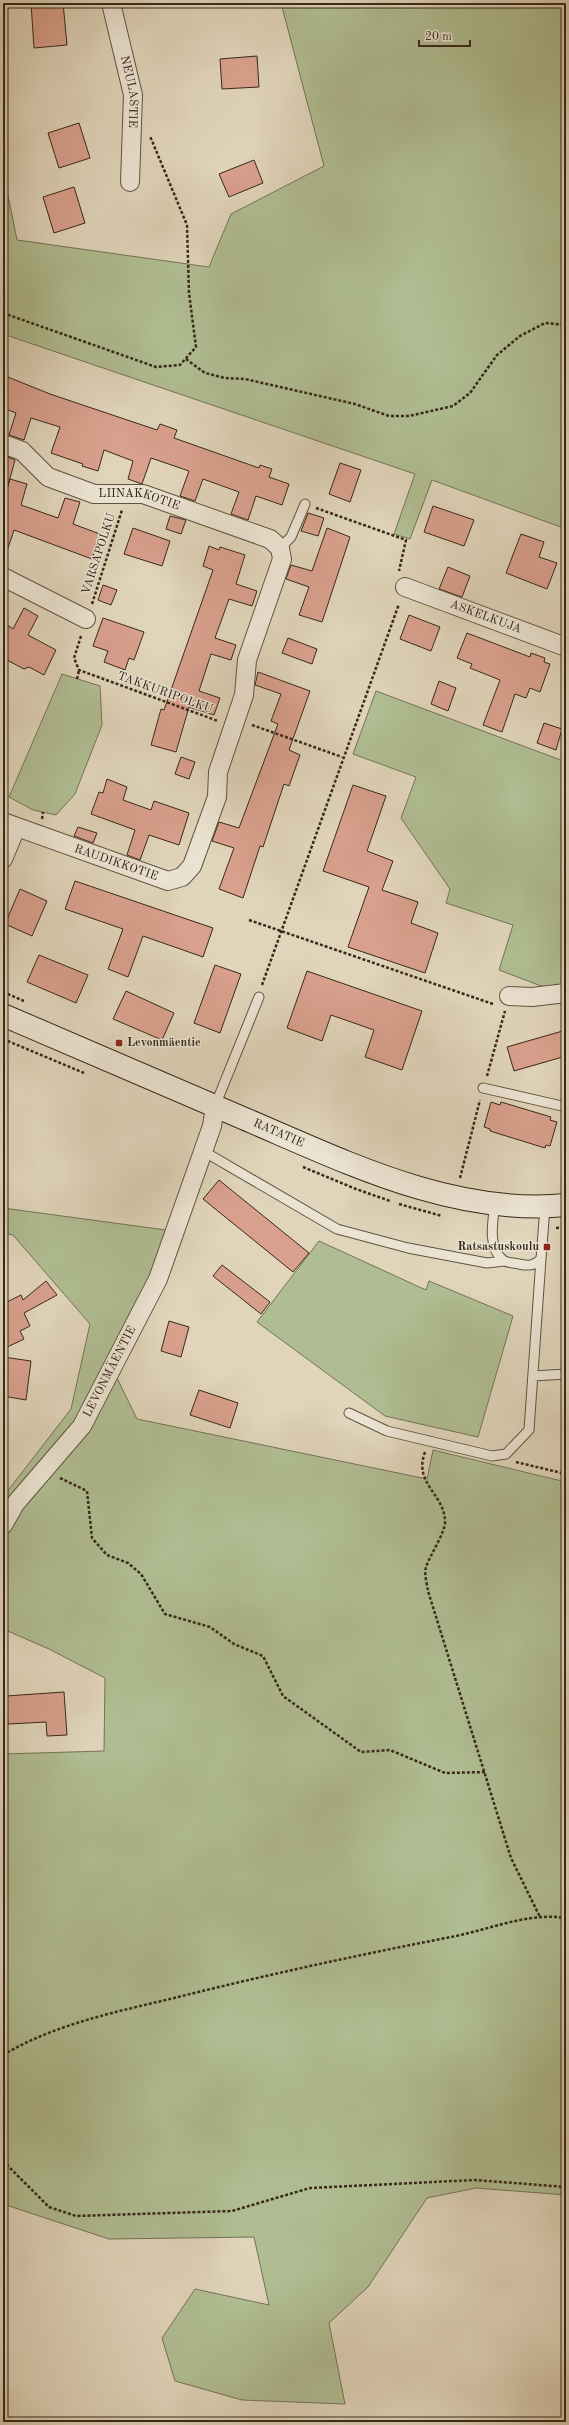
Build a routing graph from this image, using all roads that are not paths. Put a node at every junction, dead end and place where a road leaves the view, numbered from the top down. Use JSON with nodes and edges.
{"nodes":[{"id":1,"x":111,"y":3,"type":"edge"},
{"id":2,"x":130,"y":182,"type":"dead end"},
{"id":3,"x":3,"y":444,"type":"edge"},
{"id":4,"x":305,"y":504,"type":"road end"},
{"id":5,"x":280,"y":548,"type":"junction"},
{"id":6,"x":3,"y":577,"type":"edge"},
{"id":7,"x":405,"y":587,"type":"road end"},
{"id":8,"x":86,"y":620,"type":"road end"},
{"id":9,"x":566,"y":647,"type":"edge"},
{"id":10,"x":10,"y":825,"type":"edge"},
{"id":11,"x":3,"y":859,"type":"edge"},
{"id":12,"x":566,"y":993,"type":"edge"},
{"id":13,"x":509,"y":996,"type":"dead end"},
{"id":14,"x":258,"y":997,"type":"road end"},
{"id":15,"x":3,"y":1015,"type":"edge"},
{"id":16,"x":483,"y":1088,"type":"dead end"},
{"id":17,"x":216,"y":1106,"type":"junction"},
{"id":18,"x":566,"y":1107,"type":"edge"},
{"id":19,"x":203,"y":1151,"type":"junction"},
{"id":20,"x":495,"y":1203,"type":"junction"},
{"id":21,"x":556,"y":1206,"type":"edge"},
{"id":22,"x":542,"y":1259,"type":"junction"},
{"id":23,"x":504,"y":1261,"type":"junction"},
{"id":24,"x":566,"y":1374,"type":"edge"},
{"id":25,"x":533,"y":1376,"type":"junction"},
{"id":26,"x":349,"y":1413,"type":"dead end"},
{"id":27,"x":3,"y":1525,"type":"edge"}],
"edges":[{"from":1,"to":2,"type":"street","name":"NEULASTIE"},
{"from":3,"to":5,"type":"street","name":"LIINAKKOTIE"},
{"from":4,"to":5,"type":"lane"},
{"from":5,"to":10,"type":"street","name":"RAUDIKKOTIE"},
{"from":6,"to":8,"type":"street"},
{"from":7,"to":9,"type":"street","name":"ASKELKUJA"},
{"from":10,"to":11,"type":"street"},
{"from":12,"to":13,"type":"street"},
{"from":14,"to":17,"type":"lane","name":"LEVONMÄENTIE"},
{"from":15,"to":17,"type":"street","name":"RATATIE"},
{"from":16,"to":18,"type":"lane"},
{"from":17,"to":19,"type":"street","name":"LEVONMÄENTIE"},
{"from":17,"to":20,"type":"street","name":"RATATIE"},
{"from":19,"to":23,"type":"lane"},
{"from":19,"to":27,"type":"street","name":"LEVONMÄENTIE"},
{"from":20,"to":21,"type":"street","name":"RATATIE"},
{"from":20,"to":23,"type":"lane"},
{"from":21,"to":22,"type":"lane"},
{"from":22,"to":23,"type":"lane"},
{"from":22,"to":25,"type":"lane"},
{"from":24,"to":25,"type":"lane"},
{"from":25,"to":26,"type":"lane"}]}
